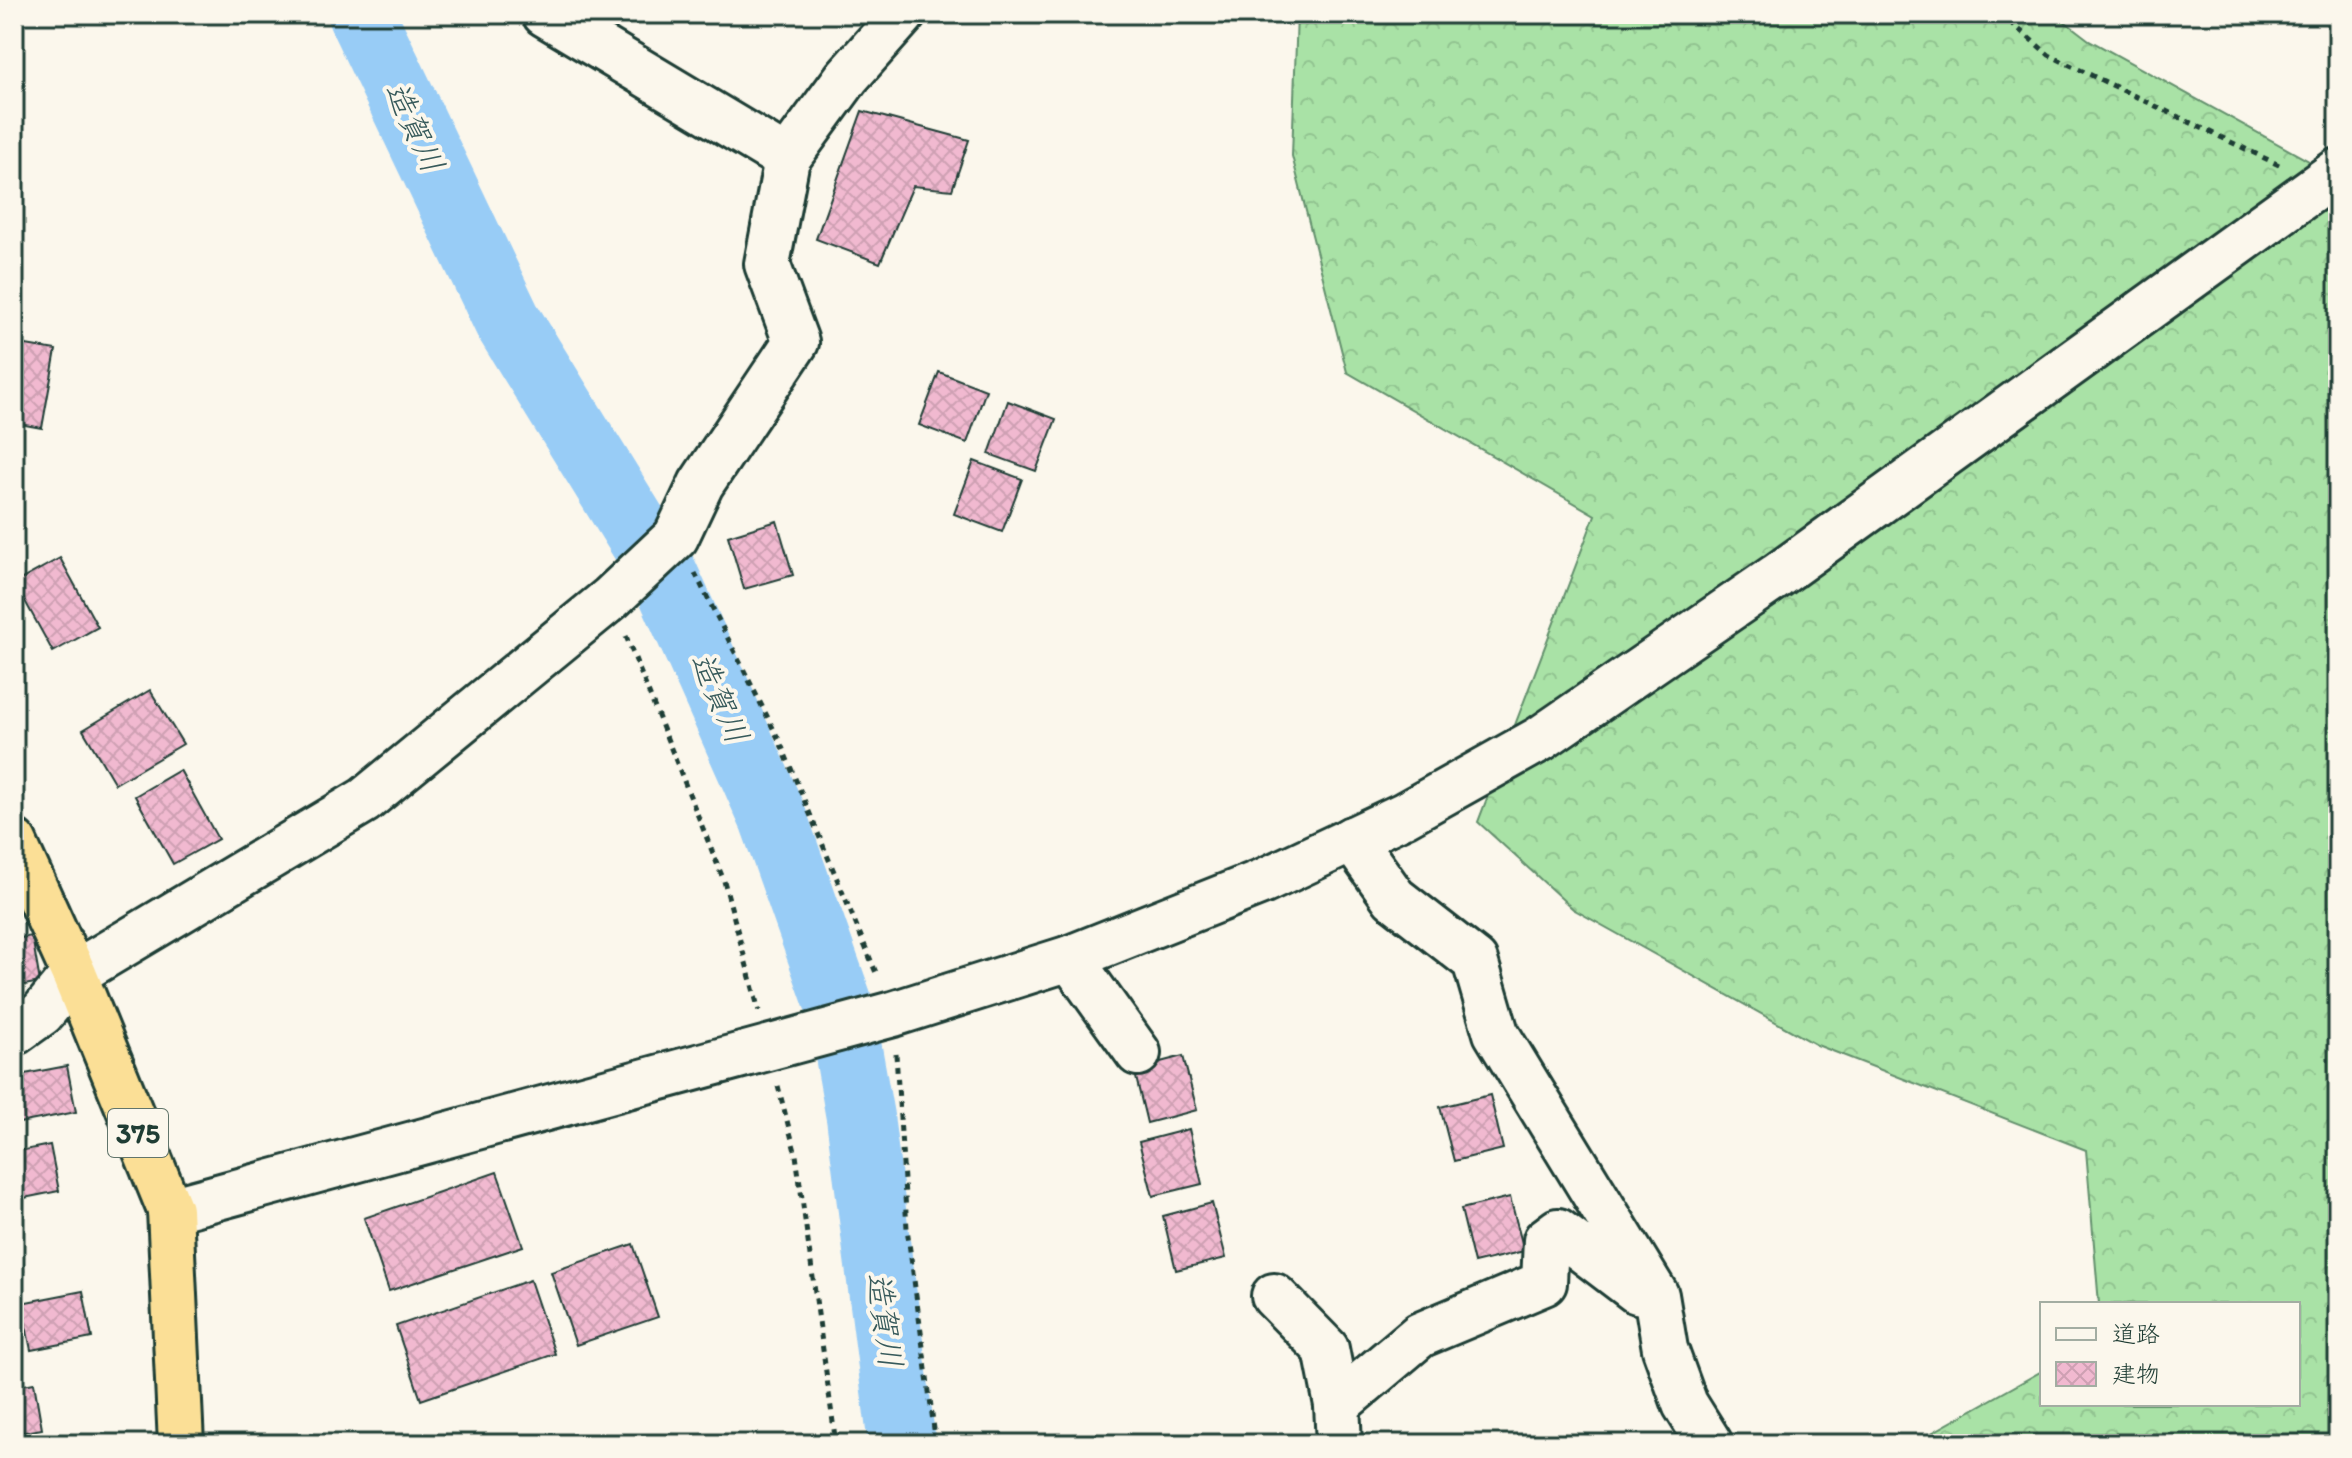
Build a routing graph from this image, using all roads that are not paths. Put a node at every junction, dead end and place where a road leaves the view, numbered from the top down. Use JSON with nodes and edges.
{"nodes":[{"id":1,"x":545,"y":14,"type":"edge"},
{"id":2,"x":903,"y":14,"type":"edge"},
{"id":3,"x":787,"y":159,"type":"junction"},
{"id":4,"x":2329,"y":177,"type":"edge"},
{"id":5,"x":1352,"y":839,"type":"junction"},
{"id":6,"x":14,"y":842,"type":"edge"},
{"id":7,"x":1070,"y":958,"type":"junction"},
{"id":8,"x":74,"y":974,"type":"junction"},
{"id":9,"x":14,"y":1033,"type":"edge"},
{"id":10,"x":1138,"y":1053,"type":"dead end"},
{"id":11,"x":170,"y":1210,"type":"junction"},
{"id":12,"x":1656,"y":1295,"type":"junction"},
{"id":13,"x":1274,"y":1296,"type":"dead end"},
{"id":14,"x":1338,"y":1424,"type":"edge"},
{"id":15,"x":181,"y":1444,"type":"edge"},
{"id":16,"x":1710,"y":1444,"type":"edge"}],
"edges":[{"from":1,"to":3,"type":"street"},
{"from":2,"to":3,"type":"street"},
{"from":3,"to":8,"type":"street"},
{"from":4,"to":5,"type":"street"},
{"from":5,"to":7,"type":"street"},
{"from":5,"to":12,"type":"street"},
{"from":6,"to":8,"type":"highway","number":"375"},
{"from":7,"to":10,"type":"street"},
{"from":7,"to":11,"type":"street"},
{"from":8,"to":9,"type":"street"},
{"from":8,"to":11,"type":"highway","number":"375"},
{"from":11,"to":15,"type":"highway","number":"375"},
{"from":12,"to":14,"type":"street"},
{"from":12,"to":16,"type":"street"},
{"from":13,"to":14,"type":"street"}]}
